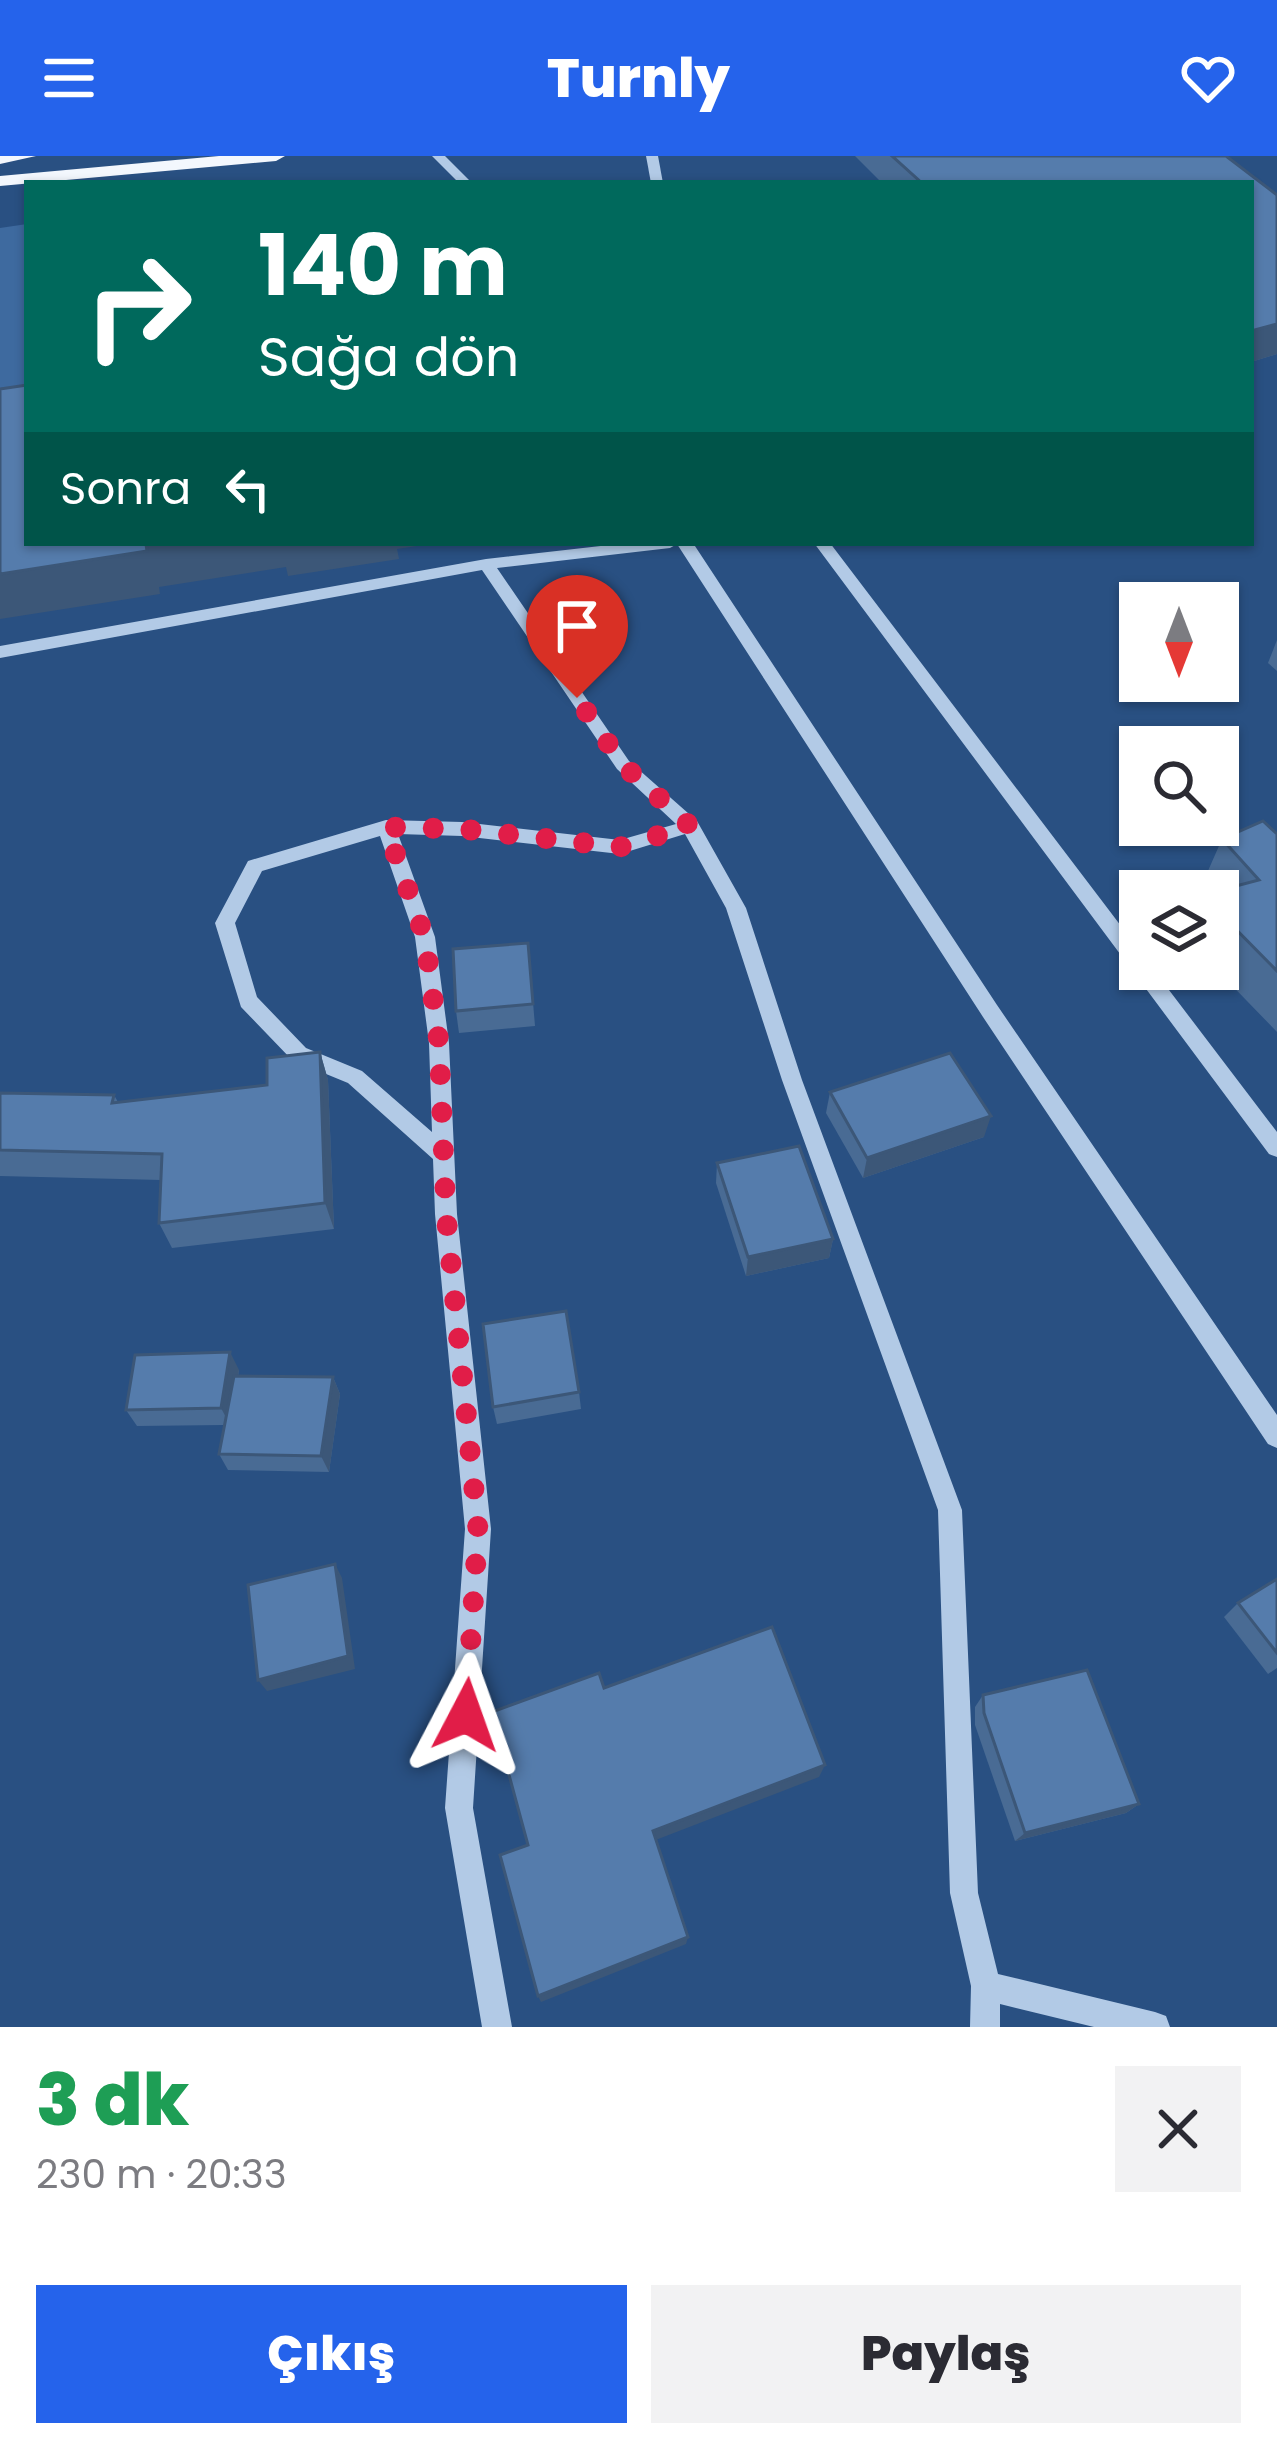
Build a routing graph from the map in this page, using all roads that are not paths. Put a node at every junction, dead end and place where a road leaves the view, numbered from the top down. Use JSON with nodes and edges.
{"nodes":[{"id":1,"x":27,"y":156,"type":"edge"},
{"id":2,"x":276,"y":156,"type":"edge"},
{"id":3,"x":437,"y":156,"type":"edge"},
{"id":4,"x":0,"y":159,"type":"edge"},
{"id":5,"x":463,"y":180,"type":"edge"},
{"id":6,"x":0,"y":182,"type":"edge"},
{"id":7,"x":644,"y":546,"type":"edge"},
{"id":8,"x":687,"y":546,"type":"edge"},
{"id":9,"x":824,"y":546,"type":"edge"},
{"id":10,"x":486,"y":564,"type":"junction"},
{"id":11,"x":0,"y":652,"type":"edge"},
{"id":12,"x":690,"y":826,"type":"junction"},
{"id":13,"x":386,"y":827,"type":"junction"},
{"id":14,"x":1119,"y":938,"type":"edge"},
{"id":15,"x":1158,"y":990,"type":"edge"},
{"id":16,"x":1277,"y":1148,"type":"edge"},
{"id":17,"x":443,"y":1155,"type":"junction"},
{"id":18,"x":1277,"y":1436,"type":"edge"},
{"id":19,"x":986,"y":1987,"type":"junction"},
{"id":20,"x":497,"y":2027,"type":"edge"},
{"id":21,"x":985,"y":2027,"type":"edge"},
{"id":22,"x":1155,"y":2027,"type":"edge"}],
"edges":[{"from":1,"to":4,"type":"main road"},
{"from":2,"to":6,"type":"main road"},
{"from":3,"to":5,"type":"street"},
{"from":7,"to":10,"type":"street"},
{"from":8,"to":18,"type":"street"},
{"from":9,"to":14,"type":"street"},
{"from":10,"to":11,"type":"street"},
{"from":10,"to":12,"type":"street"},
{"from":12,"to":13,"type":"street"},
{"from":12,"to":19,"type":"street"},
{"from":13,"to":17,"type":"street"},
{"from":13,"to":17,"type":"street"},
{"from":15,"to":16,"type":"street"},
{"from":17,"to":20,"type":"street"},
{"from":19,"to":21,"type":"street"},
{"from":19,"to":22,"type":"street"}]}
